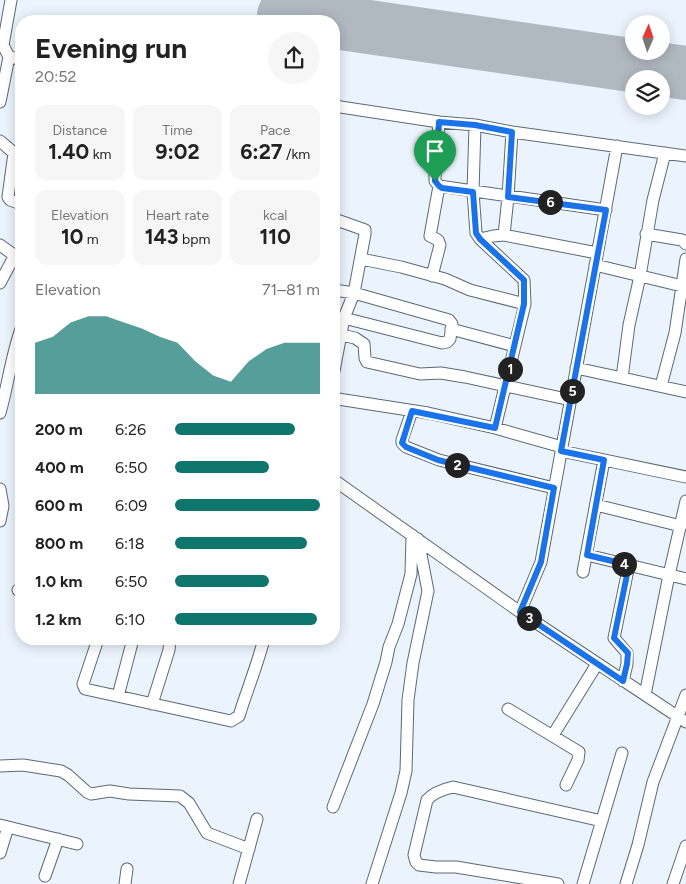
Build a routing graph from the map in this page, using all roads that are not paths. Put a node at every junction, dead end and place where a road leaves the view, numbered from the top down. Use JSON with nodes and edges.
{"nodes":[{"id":1,"x":11,"y":0,"type":"edge"},
{"id":2,"x":9,"y":57,"type":"junction"},
{"id":3,"x":15,"y":58,"type":"edge"},
{"id":4,"x":0,"y":102,"type":"edge"},
{"id":5,"x":340,"y":107,"type":"edge"},
{"id":6,"x":439,"y":122,"type":"junction"},
{"id":7,"x":475,"y":125,"type":"junction"},
{"id":8,"x":512,"y":132,"type":"junction"},
{"id":9,"x":0,"y":141,"type":"edge"},
{"id":10,"x":617,"y":146,"type":"junction"},
{"id":11,"x":15,"y":151,"type":"edge"},
{"id":12,"x":664,"y":153,"type":"junction"},
{"id":13,"x":686,"y":156,"type":"edge"},
{"id":14,"x":15,"y":166,"type":"edge"},
{"id":15,"x":439,"y":186,"type":"junction"},
{"id":16,"x":473,"y":192,"type":"junction"},
{"id":17,"x":508,"y":197,"type":"junction"},
{"id":18,"x":15,"y":202,"type":"edge"},
{"id":19,"x":606,"y":210,"type":"junction"},
{"id":20,"x":340,"y":221,"type":"edge"},
{"id":21,"x":646,"y":234,"type":"junction"},
{"id":22,"x":504,"y":235,"type":"junction"},
{"id":23,"x":480,"y":239,"type":"junction"},
{"id":24,"x":686,"y":244,"type":"edge"},
{"id":25,"x":0,"y":245,"type":"edge"},
{"id":26,"x":598,"y":253,"type":"junction"},
{"id":27,"x":15,"y":255,"type":"edge"},
{"id":28,"x":361,"y":259,"type":"junction"},
{"id":29,"x":686,"y":259,"type":"edge"},
{"id":30,"x":15,"y":261,"type":"edge"},
{"id":31,"x":595,"y":266,"type":"junction"},
{"id":32,"x":432,"y":276,"type":"junction"},
{"id":33,"x":640,"y":276,"type":"junction"},
{"id":34,"x":0,"y":283,"type":"edge"},
{"id":35,"x":684,"y":287,"type":"edge"},
{"id":36,"x":340,"y":291,"type":"edge"},
{"id":37,"x":354,"y":293,"type":"junction"},
{"id":38,"x":524,"y":304,"type":"junction"},
{"id":39,"x":344,"y":318,"type":"junction"},
{"id":40,"x":451,"y":328,"type":"junction"},
{"id":41,"x":341,"y":335,"type":"junction"},
{"id":42,"x":340,"y":340,"type":"edge"},
{"id":43,"x":15,"y":346,"type":"edge"},
{"id":44,"x":515,"y":346,"type":"junction"},
{"id":45,"x":576,"y":368,"type":"junction"},
{"id":46,"x":622,"y":378,"type":"junction"},
{"id":47,"x":661,"y":386,"type":"junction"},
{"id":48,"x":506,"y":387,"type":"junction"},
{"id":49,"x":686,"y":392,"type":"edge"},
{"id":50,"x":340,"y":399,"type":"edge"},
{"id":51,"x":570,"y":400,"type":"junction"},
{"id":52,"x":412,"y":411,"type":"junction"},
{"id":53,"x":0,"y":413,"type":"edge"},
{"id":54,"x":495,"y":428,"type":"junction"},
{"id":55,"x":562,"y":449,"type":"junction"},
{"id":56,"x":604,"y":460,"type":"junction"},
{"id":57,"x":686,"y":477,"type":"edge"},
{"id":58,"x":340,"y":484,"type":"edge"},
{"id":59,"x":554,"y":488,"type":"junction"},
{"id":60,"x":0,"y":489,"type":"edge"},
{"id":61,"x":686,"y":501,"type":"edge"},
{"id":62,"x":596,"y":505,"type":"junction"},
{"id":63,"x":0,"y":521,"type":"edge"},
{"id":64,"x":681,"y":526,"type":"junction"},
{"id":65,"x":415,"y":537,"type":"junction"},
{"id":66,"x":587,"y":555,"type":"junction"},
{"id":67,"x":629,"y":565,"type":"junction"},
{"id":68,"x":583,"y":572,"type":"dead end"},
{"id":69,"x":669,"y":575,"type":"junction"},
{"id":70,"x":686,"y":579,"type":"edge"},
{"id":71,"x":520,"y":612,"type":"junction"},
{"id":72,"x":96,"y":645,"type":"edge"},
{"id":73,"x":131,"y":645,"type":"edge"},
{"id":74,"x":169,"y":645,"type":"edge"},
{"id":75,"x":262,"y":645,"type":"edge"},
{"id":76,"x":597,"y":664,"type":"junction"},
{"id":77,"x":623,"y":681,"type":"junction"},
{"id":78,"x":645,"y":695,"type":"junction"},
{"id":79,"x":686,"y":695,"type":"edge"},
{"id":80,"x":118,"y":696,"type":"junction"},
{"id":81,"x":152,"y":704,"type":"junction"},
{"id":82,"x":508,"y":709,"type":"dead end"},
{"id":83,"x":682,"y":719,"type":"edge"},
{"id":84,"x":553,"y":735,"type":"junction"},
{"id":85,"x":622,"y":753,"type":"dead end"},
{"id":86,"x":0,"y":766,"type":"edge"},
{"id":87,"x":566,"y":785,"type":"dead end"},
{"id":88,"x":333,"y":807,"type":"dead end"},
{"id":89,"x":257,"y":819,"type":"dead end"},
{"id":90,"x":602,"y":821,"type":"junction"},
{"id":91,"x":4,"y":826,"type":"edge"},
{"id":92,"x":58,"y":839,"type":"junction"},
{"id":93,"x":77,"y":844,"type":"dead end"},
{"id":94,"x":686,"y":846,"type":"edge"},
{"id":95,"x":249,"y":849,"type":"junction"},
{"id":96,"x":0,"y":853,"type":"edge"},
{"id":97,"x":127,"y":869,"type":"dead end"},
{"id":98,"x":682,"y":873,"type":"edge"},
{"id":99,"x":46,"y":876,"type":"dead end"},
{"id":100,"x":494,"y":879,"type":"edge"},
{"id":101,"x":125,"y":884,"type":"edge"},
{"id":102,"x":239,"y":884,"type":"edge"},
{"id":103,"x":372,"y":884,"type":"edge"},
{"id":104,"x":558,"y":884,"type":"edge"},
{"id":105,"x":583,"y":884,"type":"edge"},
{"id":106,"x":626,"y":884,"type":"edge"},
{"id":107,"x":672,"y":884,"type":"edge"}],
"edges":[{"from":1,"to":2,"type":"street"},
{"from":2,"to":3,"type":"street"},
{"from":2,"to":4,"type":"street"},
{"from":5,"to":6,"type":"street"},
{"from":6,"to":7,"type":"street"},
{"from":6,"to":15,"type":"street"},
{"from":7,"to":8,"type":"street"},
{"from":7,"to":16,"type":"street"},
{"from":8,"to":10,"type":"street"},
{"from":8,"to":17,"type":"street"},
{"from":9,"to":11,"type":"street"},
{"from":10,"to":12,"type":"street"},
{"from":10,"to":19,"type":"street"},
{"from":12,"to":13,"type":"street"},
{"from":12,"to":21,"type":"street"},
{"from":14,"to":18,"type":"street"},
{"from":15,"to":16,"type":"street"},
{"from":15,"to":32,"type":"street"},
{"from":16,"to":17,"type":"street"},
{"from":16,"to":23,"type":"street"},
{"from":17,"to":19,"type":"street"},
{"from":17,"to":22,"type":"street"},
{"from":19,"to":26,"type":"street"},
{"from":20,"to":28,"type":"street"},
{"from":21,"to":24,"type":"street"},
{"from":21,"to":33,"type":"street"},
{"from":22,"to":23,"type":"street"},
{"from":22,"to":26,"type":"street"},
{"from":23,"to":38,"type":"street"},
{"from":25,"to":27,"type":"street"},
{"from":26,"to":31,"type":"street"},
{"from":28,"to":32,"type":"street"},
{"from":28,"to":37,"type":"street"},
{"from":29,"to":35,"type":"street"},
{"from":30,"to":34,"type":"street"},
{"from":31,"to":33,"type":"street"},
{"from":31,"to":45,"type":"street"},
{"from":32,"to":38,"type":"street"},
{"from":33,"to":35,"type":"street"},
{"from":33,"to":46,"type":"street"},
{"from":35,"to":47,"type":"street"},
{"from":36,"to":37,"type":"street"},
{"from":37,"to":39,"type":"street"},
{"from":37,"to":40,"type":"street"},
{"from":38,"to":44,"type":"street"},
{"from":39,"to":40,"type":"street"},
{"from":39,"to":41,"type":"street"},
{"from":40,"to":44,"type":"street"},
{"from":41,"to":42,"type":"street"},
{"from":41,"to":48,"type":"street"},
{"from":43,"to":53,"type":"street"},
{"from":44,"to":48,"type":"street"},
{"from":45,"to":46,"type":"street"},
{"from":45,"to":51,"type":"street"},
{"from":46,"to":47,"type":"street"},
{"from":47,"to":49,"type":"street"},
{"from":48,"to":51,"type":"street"},
{"from":48,"to":54,"type":"street"},
{"from":50,"to":52,"type":"street"},
{"from":51,"to":55,"type":"street"},
{"from":52,"to":54,"type":"street"},
{"from":52,"to":59,"type":"street"},
{"from":54,"to":55,"type":"street"},
{"from":55,"to":56,"type":"street"},
{"from":55,"to":59,"type":"street"},
{"from":56,"to":57,"type":"street"},
{"from":56,"to":62,"type":"street"},
{"from":58,"to":65,"type":"street"},
{"from":59,"to":71,"type":"street"},
{"from":60,"to":63,"type":"street"},
{"from":61,"to":64,"type":"street"},
{"from":62,"to":64,"type":"street"},
{"from":62,"to":66,"type":"street"},
{"from":64,"to":69,"type":"street"},
{"from":65,"to":71,"type":"street"},
{"from":65,"to":88,"type":"street"},
{"from":65,"to":103,"type":"street"},
{"from":66,"to":67,"type":"street"},
{"from":66,"to":68,"type":"street"},
{"from":67,"to":69,"type":"street"},
{"from":67,"to":77,"type":"street"},
{"from":69,"to":70,"type":"street"},
{"from":69,"to":78,"type":"street"},
{"from":71,"to":76,"type":"street"},
{"from":72,"to":80,"type":"street"},
{"from":73,"to":80,"type":"street"},
{"from":74,"to":81,"type":"street"},
{"from":75,"to":81,"type":"street"},
{"from":76,"to":77,"type":"street"},
{"from":76,"to":84,"type":"street"},
{"from":77,"to":78,"type":"street"},
{"from":78,"to":83,"type":"street"},
{"from":79,"to":83,"type":"street"},
{"from":80,"to":81,"type":"street"},
{"from":82,"to":84,"type":"street"},
{"from":83,"to":106,"type":"street"},
{"from":84,"to":87,"type":"street"},
{"from":85,"to":90,"type":"street"},
{"from":86,"to":95,"type":"street"},
{"from":89,"to":95,"type":"street"},
{"from":90,"to":100,"type":"street"},
{"from":90,"to":105,"type":"street"},
{"from":91,"to":92,"type":"street"},
{"from":91,"to":96,"type":"street"},
{"from":92,"to":93,"type":"street"},
{"from":92,"to":99,"type":"street"},
{"from":94,"to":98,"type":"street"},
{"from":95,"to":102,"type":"street"},
{"from":97,"to":101,"type":"street"},
{"from":98,"to":107,"type":"street"},
{"from":100,"to":104,"type":"street"}]}
